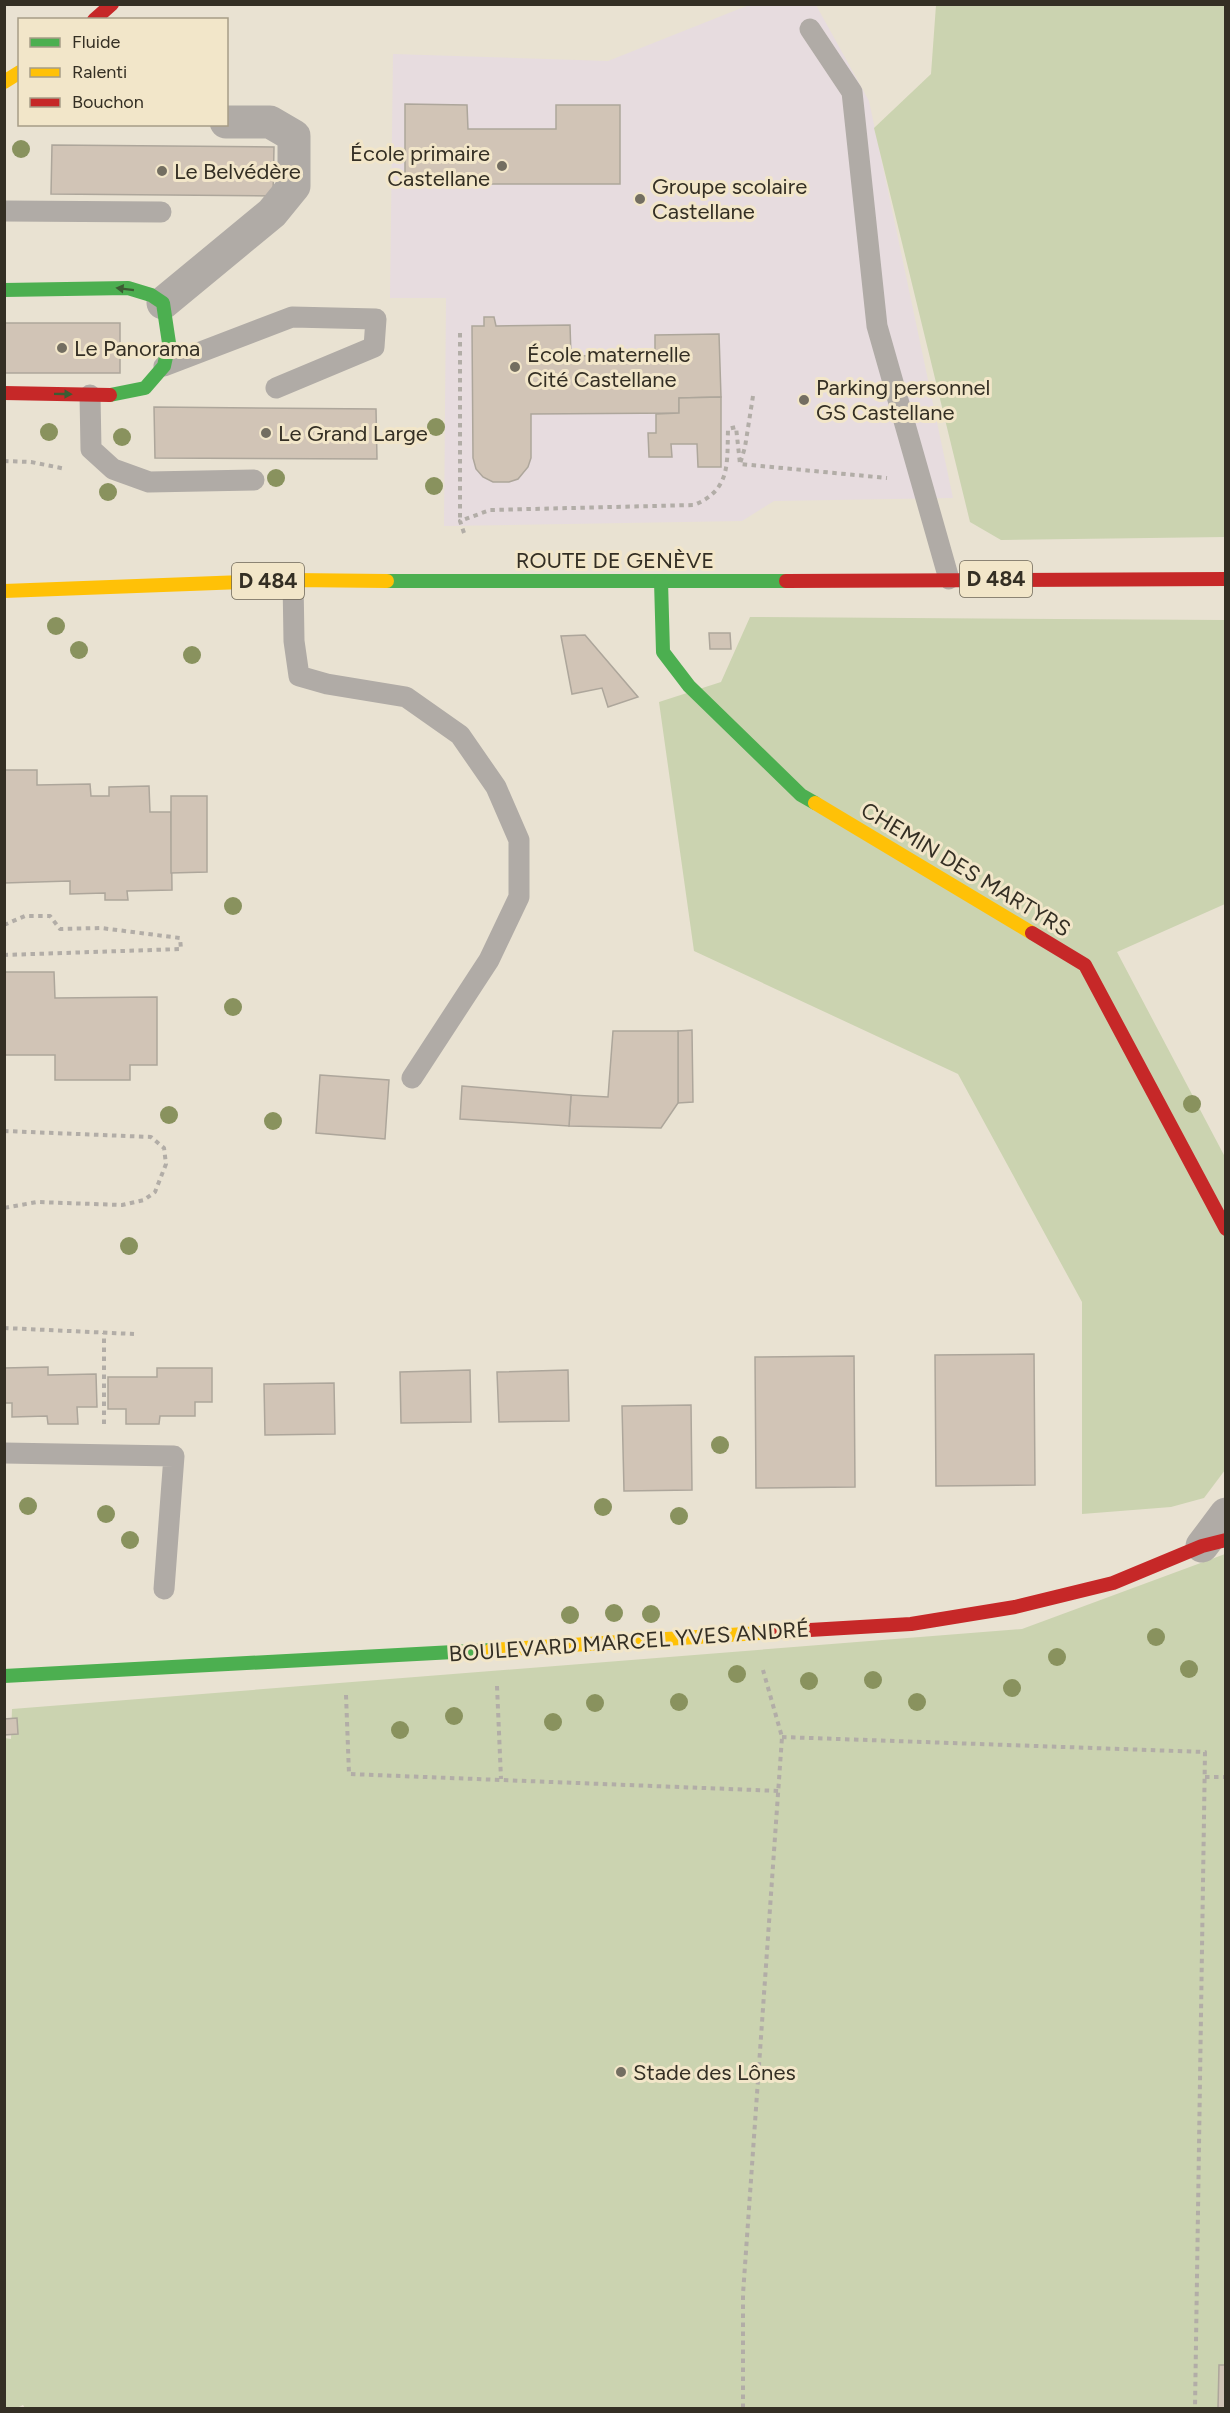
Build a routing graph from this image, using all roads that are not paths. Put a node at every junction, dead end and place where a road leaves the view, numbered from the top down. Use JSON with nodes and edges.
{"nodes":[{"id":1,"x":112,"y":4,"type":"edge"},
{"id":2,"x":96,"y":18,"type":"edge"},
{"id":3,"x":810,"y":29,"type":"dead end"},
{"id":4,"x":228,"y":122,"type":"edge"},
{"id":5,"x":4,"y":211,"type":"edge"},
{"id":6,"x":161,"y":212,"type":"dead end"},
{"id":7,"x":4,"y":290,"type":"edge"},
{"id":8,"x":163,"y":303,"type":"junction"},
{"id":9,"x":164,"y":366,"type":"junction"},
{"id":10,"x":276,"y":388,"type":"dead end"},
{"id":11,"x":4,"y":393,"type":"edge"},
{"id":12,"x":90,"y":395,"type":"junction"},
{"id":13,"x":255,"y":480,"type":"dead end"},
{"id":14,"x":949,"y":579,"type":"junction"},
{"id":15,"x":1226,"y":579,"type":"edge"},
{"id":16,"x":293,"y":580,"type":"junction"},
{"id":17,"x":661,"y":581,"type":"junction"},
{"id":18,"x":4,"y":591,"type":"edge"},
{"id":19,"x":412,"y":1078,"type":"dead end"},
{"id":20,"x":1226,"y":1229,"type":"edge"},
{"id":21,"x":4,"y":1454,"type":"edge"},
{"id":22,"x":1226,"y":1514,"type":"edge"},
{"id":23,"x":1214,"y":1543,"type":"edge"},
{"id":24,"x":164,"y":1589,"type":"dead end"},
{"id":25,"x":4,"y":1676,"type":"edge"}],
"edges":[{"from":1,"to":2,"type":"street"},
{"from":3,"to":14,"type":"lane"},
{"from":4,"to":8,"type":"street"},
{"from":5,"to":6,"type":"lane"},
{"from":8,"to":7,"type":"street","one_way":true},
{"from":8,"to":9,"type":"street"},
{"from":9,"to":10,"type":"lane"},
{"from":9,"to":12,"type":"street"},
{"from":11,"to":12,"type":"street","one_way":true},
{"from":12,"to":13,"type":"lane"},
{"from":14,"to":15,"type":"street","name":"ROUTE DE GENÈVE","number":"D 484"},
{"from":14,"to":17,"type":"street","name":"ROUTE DE GENÈVE","number":"D 484"},
{"from":16,"to":17,"type":"street","name":"ROUTE DE GENÈVE","number":"D 484"},
{"from":16,"to":18,"type":"street","name":"ROUTE DE GENÈVE","number":"D 484"},
{"from":16,"to":19,"type":"lane"},
{"from":17,"to":20,"type":"street","name":"CHEMIN DES MARTYRS"},
{"from":21,"to":24,"type":"lane"},
{"from":22,"to":23,"type":"street","name":"BOULEVARD MARCEL YVES ANDRÉ"},
{"from":23,"to":25,"type":"street","name":"BOULEVARD MARCEL YVES ANDRÉ"}]}
